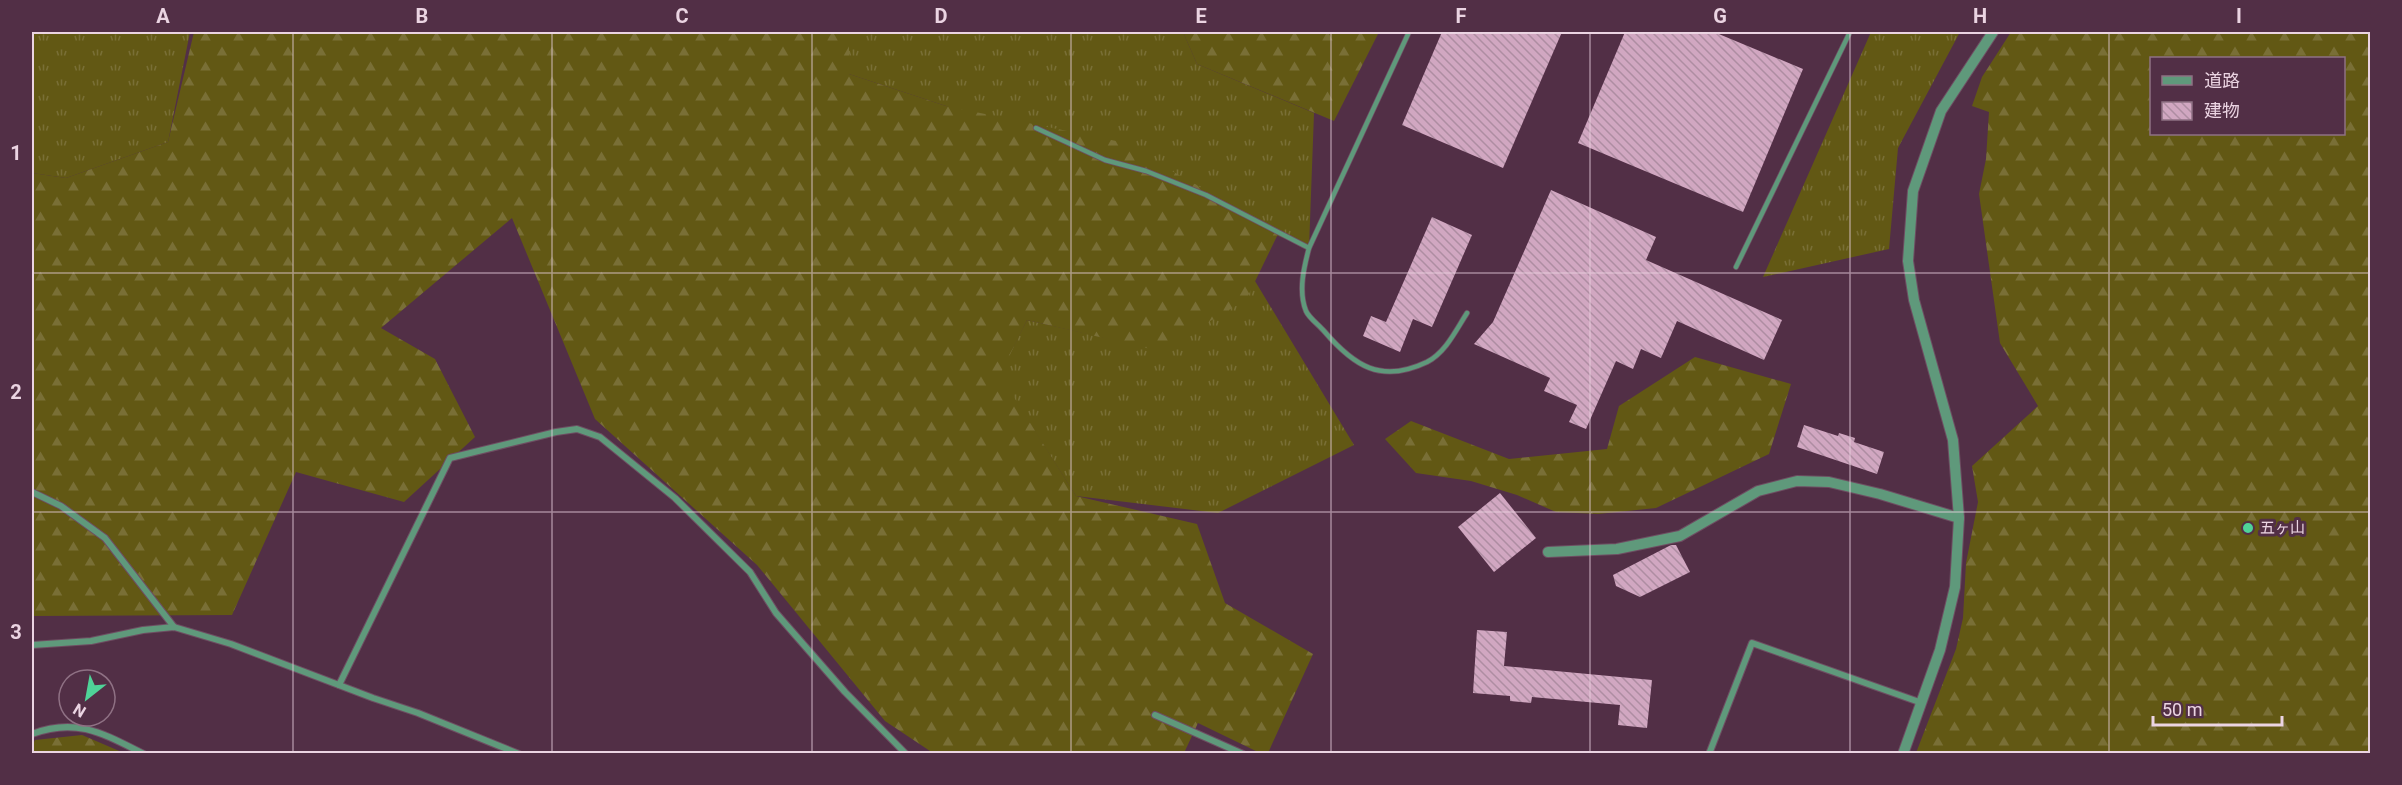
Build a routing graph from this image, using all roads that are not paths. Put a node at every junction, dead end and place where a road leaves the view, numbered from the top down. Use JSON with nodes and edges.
{"nodes":[{"id":1,"x":1409,"y":32,"type":"edge"},
{"id":2,"x":1850,"y":32,"type":"edge"},
{"id":3,"x":1993,"y":32,"type":"edge"},
{"id":4,"x":1036,"y":128,"type":"dead end"},
{"id":5,"x":1310,"y":248,"type":"junction"},
{"id":6,"x":1736,"y":267,"type":"dead end"},
{"id":7,"x":1467,"y":313,"type":"dead end"},
{"id":8,"x":32,"y":492,"type":"edge"},
{"id":9,"x":1959,"y":518,"type":"junction"},
{"id":10,"x":1548,"y":552,"type":"dead end"},
{"id":11,"x":174,"y":627,"type":"junction"},
{"id":12,"x":32,"y":645,"type":"edge"},
{"id":13,"x":339,"y":685,"type":"junction"},
{"id":14,"x":1923,"y":703,"type":"junction"},
{"id":15,"x":1155,"y":715,"type":"dead end"},
{"id":16,"x":32,"y":734,"type":"edge"},
{"id":17,"x":144,"y":753,"type":"edge"},
{"id":18,"x":519,"y":753,"type":"edge"},
{"id":19,"x":906,"y":753,"type":"edge"},
{"id":20,"x":1243,"y":753,"type":"edge"},
{"id":21,"x":1709,"y":753,"type":"edge"},
{"id":22,"x":1903,"y":753,"type":"edge"}],
"edges":[{"from":1,"to":5,"type":"lane"},
{"from":2,"to":6,"type":"lane"},
{"from":3,"to":9,"type":"street"},
{"from":4,"to":5,"type":"lane"},
{"from":5,"to":7,"type":"lane"},
{"from":8,"to":11,"type":"street"},
{"from":9,"to":10,"type":"street"},
{"from":9,"to":14,"type":"street"},
{"from":11,"to":12,"type":"street"},
{"from":11,"to":13,"type":"street"},
{"from":13,"to":18,"type":"street"},
{"from":13,"to":19,"type":"street"},
{"from":14,"to":21,"type":"street"},
{"from":14,"to":22,"type":"street"},
{"from":15,"to":20,"type":"street"},
{"from":16,"to":17,"type":"street"}]}
